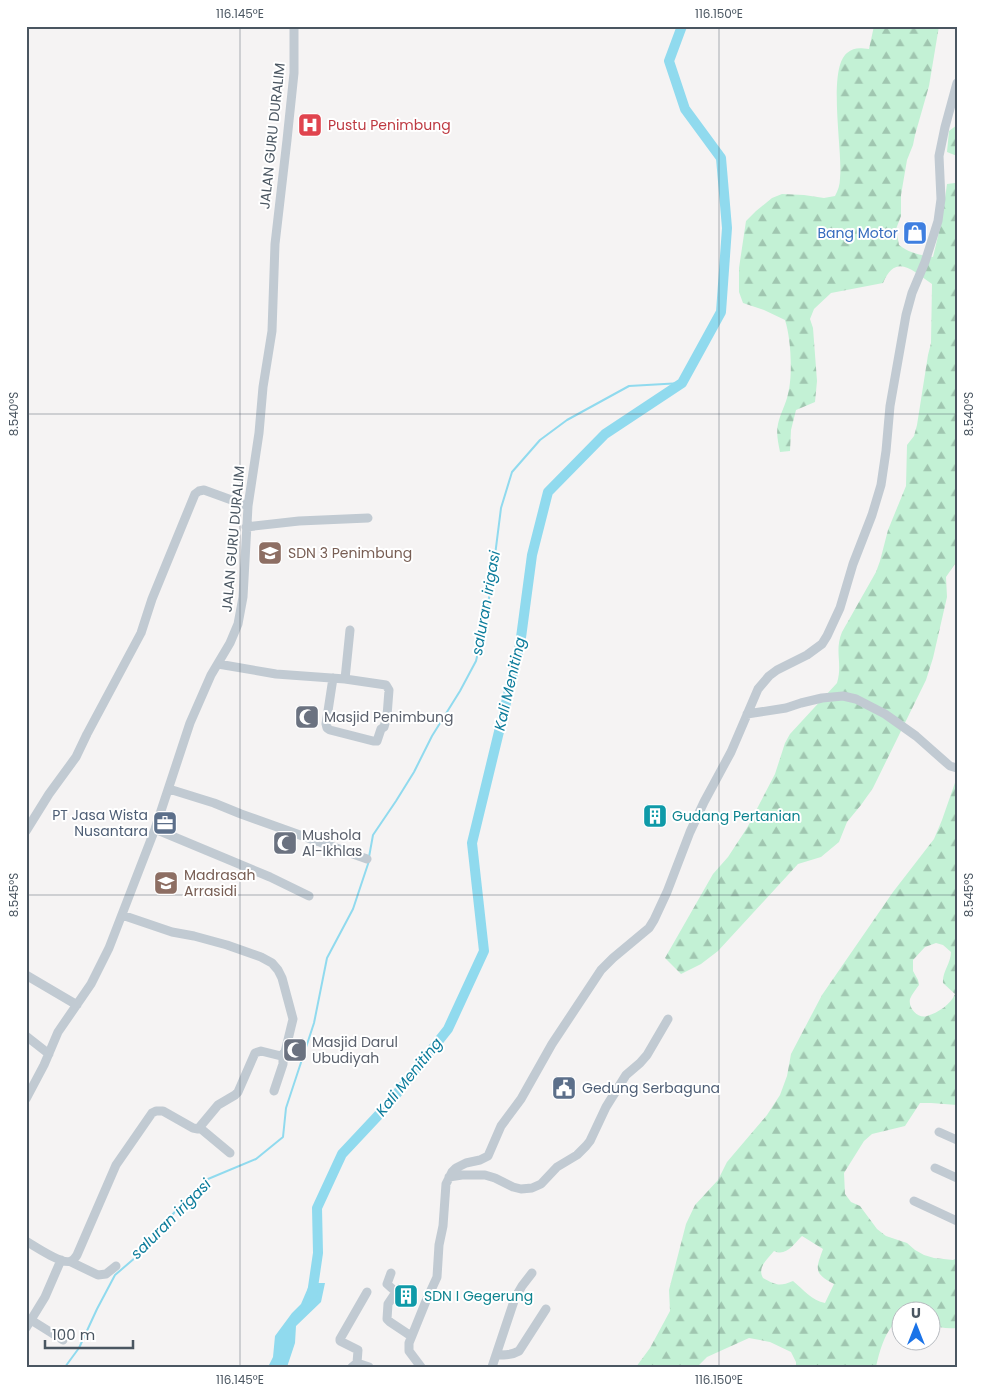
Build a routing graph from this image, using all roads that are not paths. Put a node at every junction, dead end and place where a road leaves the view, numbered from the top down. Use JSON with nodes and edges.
{"nodes":[{"id":1,"x":294,"y":26,"type":"edge"},
{"id":2,"x":957,"y":83,"type":"edge"},
{"id":3,"x":248,"y":506,"type":"junction"},
{"id":4,"x":368,"y":518,"type":"dead end"},
{"id":5,"x":246,"y":527,"type":"junction"},
{"id":6,"x":350,"y":630,"type":"dead end"},
{"id":7,"x":218,"y":664,"type":"junction"},
{"id":8,"x":333,"y":678,"type":"junction"},
{"id":9,"x":345,"y":679,"type":"junction"},
{"id":10,"x":747,"y":714,"type":"junction"},
{"id":11,"x":957,"y":768,"type":"edge"},
{"id":12,"x":169,"y":789,"type":"junction"},
{"id":13,"x":156,"y":829,"type":"junction"},
{"id":14,"x":26,"y":831,"type":"edge"},
{"id":15,"x":367,"y":859,"type":"dead end"},
{"id":16,"x":309,"y":896,"type":"dead end"},
{"id":17,"x":122,"y":915,"type":"junction"},
{"id":18,"x":26,"y":975,"type":"edge"},
{"id":19,"x":76,"y":1005,"type":"junction"},
{"id":20,"x":668,"y":1019,"type":"dead end"},
{"id":21,"x":26,"y":1036,"type":"edge"},
{"id":22,"x":49,"y":1054,"type":"junction"},
{"id":23,"x":283,"y":1055,"type":"junction"},
{"id":24,"x":274,"y":1090,"type":"dead end"},
{"id":25,"x":26,"y":1099,"type":"edge"},
{"id":26,"x":200,"y":1128,"type":"junction"},
{"id":27,"x":940,"y":1132,"type":"dead end"},
{"id":28,"x":957,"y":1140,"type":"edge"},
{"id":29,"x":230,"y":1153,"type":"dead end"},
{"id":30,"x":935,"y":1168,"type":"dead end"},
{"id":31,"x":449,"y":1177,"type":"junction"},
{"id":32,"x":957,"y":1178,"type":"edge"},
{"id":33,"x":914,"y":1201,"type":"dead end"},
{"id":34,"x":957,"y":1221,"type":"edge"},
{"id":35,"x":26,"y":1241,"type":"edge"},
{"id":36,"x":61,"y":1260,"type":"junction"},
{"id":37,"x":71,"y":1262,"type":"junction"},
{"id":38,"x":116,"y":1266,"type":"dead end"},
{"id":39,"x":391,"y":1273,"type":"dead end"},
{"id":40,"x":532,"y":1273,"type":"dead end"},
{"id":41,"x":366,"y":1292,"type":"dead end"},
{"id":42,"x":546,"y":1309,"type":"dead end"},
{"id":43,"x":28,"y":1324,"type":"edge"},
{"id":44,"x":411,"y":1336,"type":"junction"},
{"id":45,"x":63,"y":1340,"type":"dead end"},
{"id":46,"x":496,"y":1355,"type":"junction"},
{"id":47,"x":413,"y":1356,"type":"junction"},
{"id":48,"x":354,"y":1365,"type":"edge"},
{"id":49,"x":369,"y":1367,"type":"edge"},
{"id":50,"x":410,"y":1367,"type":"edge"},
{"id":51,"x":421,"y":1367,"type":"edge"},
{"id":52,"x":492,"y":1367,"type":"edge"}],
"edges":[{"from":1,"to":3,"type":"street","name":"JALAN GURU DURALIM"},
{"from":2,"to":10,"type":"street"},
{"from":3,"to":5,"type":"street","name":"JALAN GURU DURALIM"},
{"from":3,"to":14,"type":"street"},
{"from":4,"to":5,"type":"street"},
{"from":5,"to":7,"type":"street","name":"JALAN GURU DURALIM"},
{"from":6,"to":9,"type":"street"},
{"from":7,"to":8,"type":"street"},
{"from":7,"to":12,"type":"street","name":"JALAN GURU DURALIM"},
{"from":8,"to":9,"type":"street"},
{"from":8,"to":9,"type":"street"},
{"from":10,"to":11,"type":"street"},
{"from":10,"to":31,"type":"street"},
{"from":12,"to":13,"type":"street","name":"JALAN GURU DURALIM"},
{"from":12,"to":15,"type":"street"},
{"from":13,"to":16,"type":"street"},
{"from":13,"to":17,"type":"street","name":"JALAN GURU DURALIM"},
{"from":17,"to":19,"type":"street","name":"JALAN GURU DURALIM"},
{"from":17,"to":23,"type":"street"},
{"from":18,"to":19,"type":"street"},
{"from":19,"to":22,"type":"street","name":"JALAN GURU DURALIM"},
{"from":20,"to":31,"type":"street"},
{"from":21,"to":22,"type":"street"},
{"from":22,"to":25,"type":"street","name":"JALAN GURU DURALIM"},
{"from":23,"to":24,"type":"street"},
{"from":23,"to":26,"type":"street"},
{"from":26,"to":29,"type":"street"},
{"from":26,"to":37,"type":"street"},
{"from":27,"to":28,"type":"street"},
{"from":30,"to":32,"type":"street"},
{"from":31,"to":44,"type":"street"},
{"from":33,"to":34,"type":"street"},
{"from":35,"to":36,"type":"street"},
{"from":36,"to":37,"type":"street"},
{"from":36,"to":43,"type":"street"},
{"from":37,"to":38,"type":"street"},
{"from":39,"to":44,"type":"street"},
{"from":40,"to":46,"type":"street"},
{"from":41,"to":48,"type":"street"},
{"from":42,"to":46,"type":"street"},
{"from":43,"to":45,"type":"street"},
{"from":44,"to":47,"type":"street"},
{"from":46,"to":52,"type":"street"},
{"from":47,"to":50,"type":"street"},
{"from":47,"to":51,"type":"street"},
{"from":48,"to":49,"type":"street"}]}
